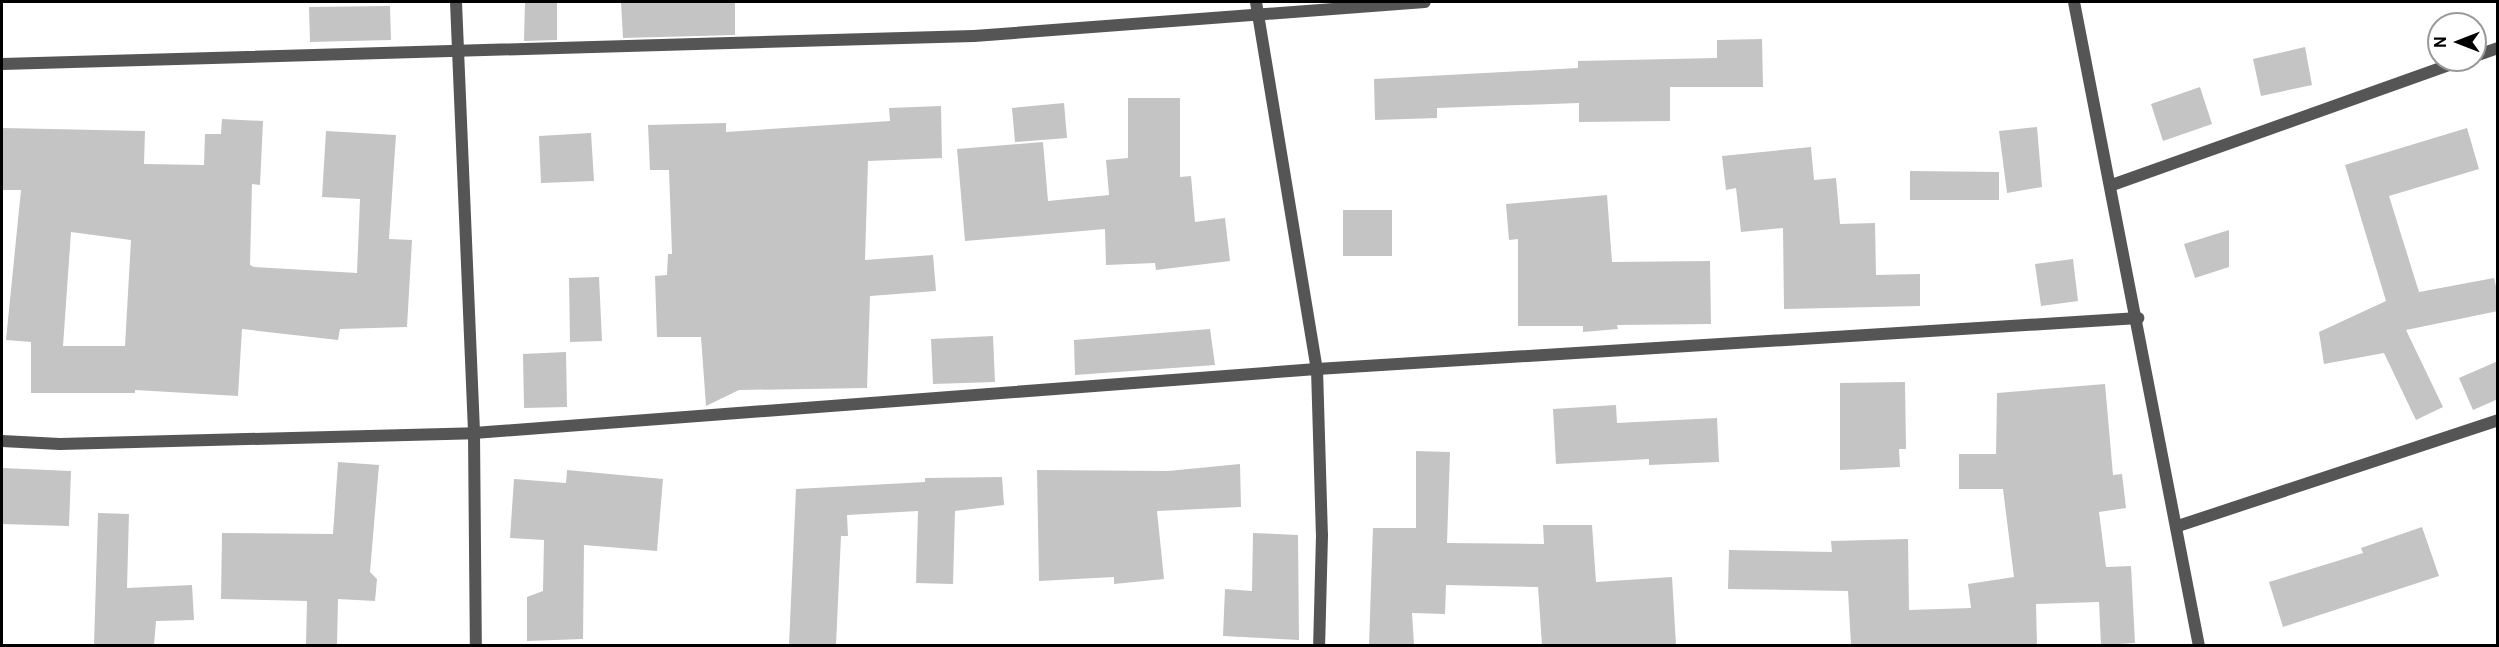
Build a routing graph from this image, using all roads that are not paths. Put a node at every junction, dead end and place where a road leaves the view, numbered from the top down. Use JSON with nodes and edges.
{"nodes":[{"id":1,"x":456,"y":2,"type":"edge"},
{"id":2,"x":1256,"y":2,"type":"edge"},
{"id":3,"x":1425,"y":2,"type":"edge"},
{"id":4,"x":2074,"y":2,"type":"edge"},
{"id":5,"x":1257,"y":17,"type":"junction"},
{"id":6,"x":457,"y":53,"type":"junction"},
{"id":7,"x":2,"y":64,"type":"edge"},
{"id":8,"x":2429,"y":72,"type":"edge"},
{"id":9,"x":2112,"y":185,"type":"junction"},
{"id":10,"x":2138,"y":318,"type":"junction"},
{"id":11,"x":1317,"y":369,"type":"junction"},
{"id":12,"x":2498,"y":420,"type":"edge"},
{"id":13,"x":474,"y":433,"type":"junction"},
{"id":14,"x":2,"y":441,"type":"edge"},
{"id":15,"x":2178,"y":526,"type":"junction"},
{"id":16,"x":476,"y":645,"type":"edge"},
{"id":17,"x":1319,"y":645,"type":"edge"},
{"id":18,"x":2199,"y":645,"type":"edge"}],
"edges":[{"from":1,"to":6,"type":"street"},
{"from":2,"to":5,"type":"street"},
{"from":3,"to":5,"type":"street"},
{"from":4,"to":9,"type":"street"},
{"from":5,"to":6,"type":"street"},
{"from":5,"to":11,"type":"street"},
{"from":6,"to":7,"type":"street"},
{"from":6,"to":13,"type":"street"},
{"from":8,"to":9,"type":"street"},
{"from":9,"to":10,"type":"street"},
{"from":10,"to":11,"type":"street"},
{"from":10,"to":15,"type":"street"},
{"from":11,"to":13,"type":"street"},
{"from":11,"to":17,"type":"street"},
{"from":12,"to":15,"type":"street"},
{"from":13,"to":14,"type":"street"},
{"from":13,"to":16,"type":"street"},
{"from":15,"to":18,"type":"street"}]}
